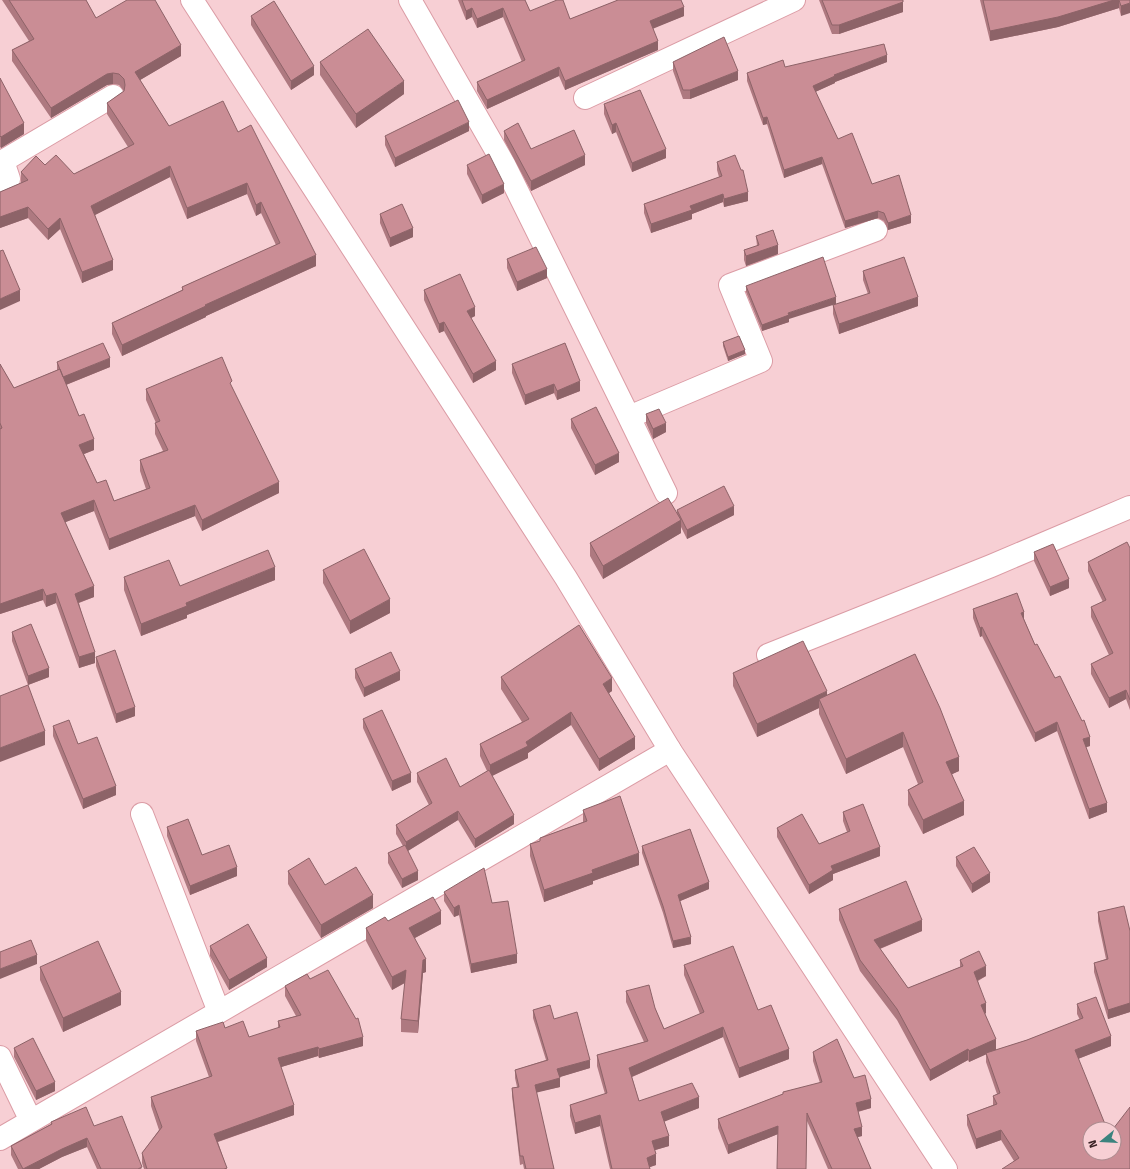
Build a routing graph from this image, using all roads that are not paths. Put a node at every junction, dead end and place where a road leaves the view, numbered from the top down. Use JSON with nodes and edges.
{"nodes":[{"id":1,"x":192,"y":0,"type":"edge"},
{"id":2,"x":410,"y":0,"type":"edge"},
{"id":3,"x":794,"y":0,"type":"edge"},
{"id":4,"x":113,"y":96,"type":"dead end"},
{"id":5,"x":585,"y":98,"type":"dead end"},
{"id":6,"x":0,"y":190,"type":"edge"},
{"id":7,"x":876,"y":230,"type":"dead end"},
{"id":8,"x":629,"y":417,"type":"junction"},
{"id":9,"x":666,"y":493,"type":"dead end"},
{"id":10,"x":1130,"y":507,"type":"edge"},
{"id":11,"x":768,"y":655,"type":"edge"},
{"id":12,"x":670,"y":750,"type":"junction"},
{"id":13,"x":142,"y":814,"type":"dead end"},
{"id":14,"x":219,"y":1012,"type":"junction"},
{"id":15,"x":0,"y":1057,"type":"edge"},
{"id":16,"x":31,"y":1121,"type":"junction"},
{"id":17,"x":0,"y":1139,"type":"edge"},
{"id":18,"x":946,"y":1169,"type":"edge"}],
"edges":[{"from":1,"to":12,"type":"street"},
{"from":2,"to":8,"type":"street"},
{"from":3,"to":5,"type":"street"},
{"from":4,"to":6,"type":"street"},
{"from":7,"to":8,"type":"street"},
{"from":8,"to":9,"type":"street"},
{"from":10,"to":11,"type":"street"},
{"from":12,"to":14,"type":"street"},
{"from":12,"to":18,"type":"street"},
{"from":13,"to":14,"type":"street"},
{"from":14,"to":16,"type":"street"},
{"from":15,"to":16,"type":"street"},
{"from":16,"to":17,"type":"street"}]}
